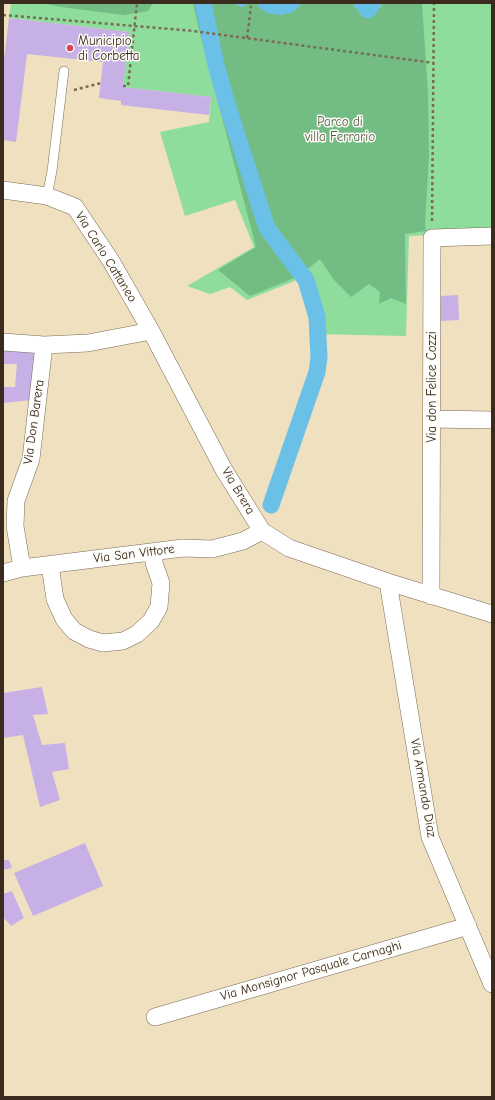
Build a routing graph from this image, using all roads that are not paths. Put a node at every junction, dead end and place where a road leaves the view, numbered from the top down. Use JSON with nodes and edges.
{"nodes":[{"id":1,"x":64,"y":71,"type":"dead end"},
{"id":2,"x":3,"y":190,"type":"edge"},
{"id":3,"x":47,"y":196,"type":"junction"},
{"id":4,"x":492,"y":236,"type":"edge"},
{"id":5,"x":151,"y":330,"type":"junction"},
{"id":6,"x":3,"y":342,"type":"edge"},
{"id":7,"x":44,"y":344,"type":"junction"},
{"id":8,"x":432,"y":419,"type":"junction"},
{"id":9,"x":492,"y":420,"type":"edge"},
{"id":10,"x":262,"y":531,"type":"junction"},
{"id":11,"x":154,"y":552,"type":"junction"},
{"id":12,"x":50,"y":565,"type":"junction"},
{"id":13,"x":22,"y":568,"type":"junction"},
{"id":14,"x":3,"y":573,"type":"edge"},
{"id":15,"x":388,"y":582,"type":"junction"},
{"id":16,"x":431,"y":596,"type":"junction"},
{"id":17,"x":492,"y":614,"type":"edge"},
{"id":18,"x":468,"y":926,"type":"junction"},
{"id":19,"x":492,"y":984,"type":"edge"},
{"id":20,"x":155,"y":1017,"type":"dead end"}],
"edges":[{"from":1,"to":3,"type":"lane"},
{"from":2,"to":3,"type":"street","name":"Via Carlo Cattaneo"},
{"from":3,"to":5,"type":"street","name":"Via Carlo Cattaneo"},
{"from":4,"to":8,"type":"street","name":"Via don Felice Cozzi"},
{"from":5,"to":7,"type":"street"},
{"from":5,"to":10,"type":"street","name":"Via Brera"},
{"from":6,"to":7,"type":"street"},
{"from":7,"to":13,"type":"street","name":"Via Don Barera"},
{"from":8,"to":9,"type":"street"},
{"from":8,"to":16,"type":"street","name":"Via don Felice Cozzi"},
{"from":10,"to":11,"type":"street","name":"Via San Vittore"},
{"from":10,"to":15,"type":"street","name":"Via Brera"},
{"from":11,"to":12,"type":"street","name":"Via San Vittore"},
{"from":11,"to":12,"type":"street"},
{"from":12,"to":13,"type":"street","name":"Via San Vittore"},
{"from":13,"to":14,"type":"street","name":"Via San Vittore"},
{"from":15,"to":16,"type":"street","name":"Via Brera"},
{"from":15,"to":18,"type":"street","name":"Via Armando Diaz"},
{"from":16,"to":17,"type":"street","name":"Via Brera"},
{"from":18,"to":19,"type":"street","name":"Via Armando Diaz"},
{"from":18,"to":20,"type":"street","name":"Via Monsignor Pasquale Carnaghi"}]}
